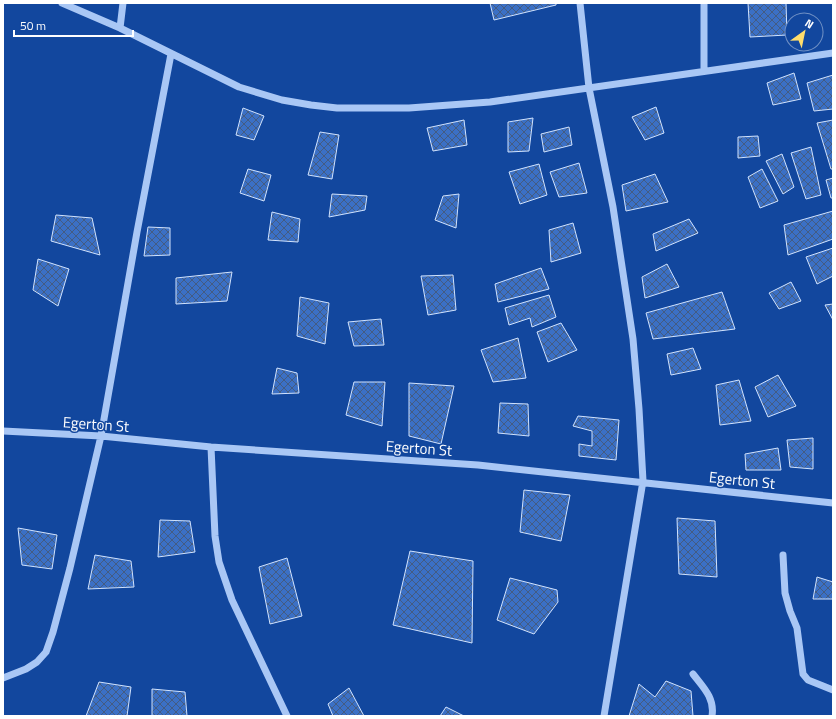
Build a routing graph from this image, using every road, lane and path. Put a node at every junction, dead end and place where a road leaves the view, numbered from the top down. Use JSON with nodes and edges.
{"nodes":[{"id":1,"x":62,"y":3,"type":"edge"},
{"id":2,"x":124,"y":3,"type":"edge"},
{"id":3,"x":580,"y":3,"type":"edge"},
{"id":4,"x":704,"y":3,"type":"edge"},
{"id":5,"x":120,"y":28,"type":"junction"},
{"id":6,"x":833,"y":52,"type":"edge"},
{"id":7,"x":170,"y":54,"type":"junction"},
{"id":8,"x":704,"y":71,"type":"junction"},
{"id":9,"x":589,"y":88,"type":"junction"},
{"id":10,"x":3,"y":431,"type":"edge"},
{"id":11,"x":101,"y":436,"type":"junction"},
{"id":12,"x":211,"y":447,"type":"junction"},
{"id":13,"x":643,"y":482,"type":"junction"},
{"id":14,"x":833,"y":503,"type":"edge"},
{"id":15,"x":783,"y":555,"type":"dead end"},
{"id":16,"x":693,"y":674,"type":"dead end"},
{"id":17,"x":3,"y":678,"type":"edge"},
{"id":18,"x":833,"y":690,"type":"edge"},
{"id":19,"x":287,"y":716,"type":"edge"},
{"id":20,"x":604,"y":716,"type":"edge"},
{"id":21,"x":712,"y":716,"type":"edge"}],
"edges":[{"from":1,"to":5,"type":"street"},
{"from":2,"to":5,"type":"street"},
{"from":3,"to":9,"type":"street"},
{"from":4,"to":8,"type":"street"},
{"from":5,"to":7,"type":"street"},
{"from":6,"to":8,"type":"street"},
{"from":7,"to":9,"type":"street"},
{"from":7,"to":11,"type":"street"},
{"from":8,"to":9,"type":"street"},
{"from":9,"to":13,"type":"street"},
{"from":10,"to":11,"type":"street","name":"Egerton St"},
{"from":11,"to":12,"type":"street","name":"Egerton St"},
{"from":11,"to":17,"type":"street"},
{"from":12,"to":13,"type":"street","name":"Egerton St"},
{"from":12,"to":19,"type":"street"},
{"from":13,"to":14,"type":"street","name":"Egerton St"},
{"from":13,"to":20,"type":"street"},
{"from":15,"to":18,"type":"street"},
{"from":16,"to":21,"type":"street"}]}
